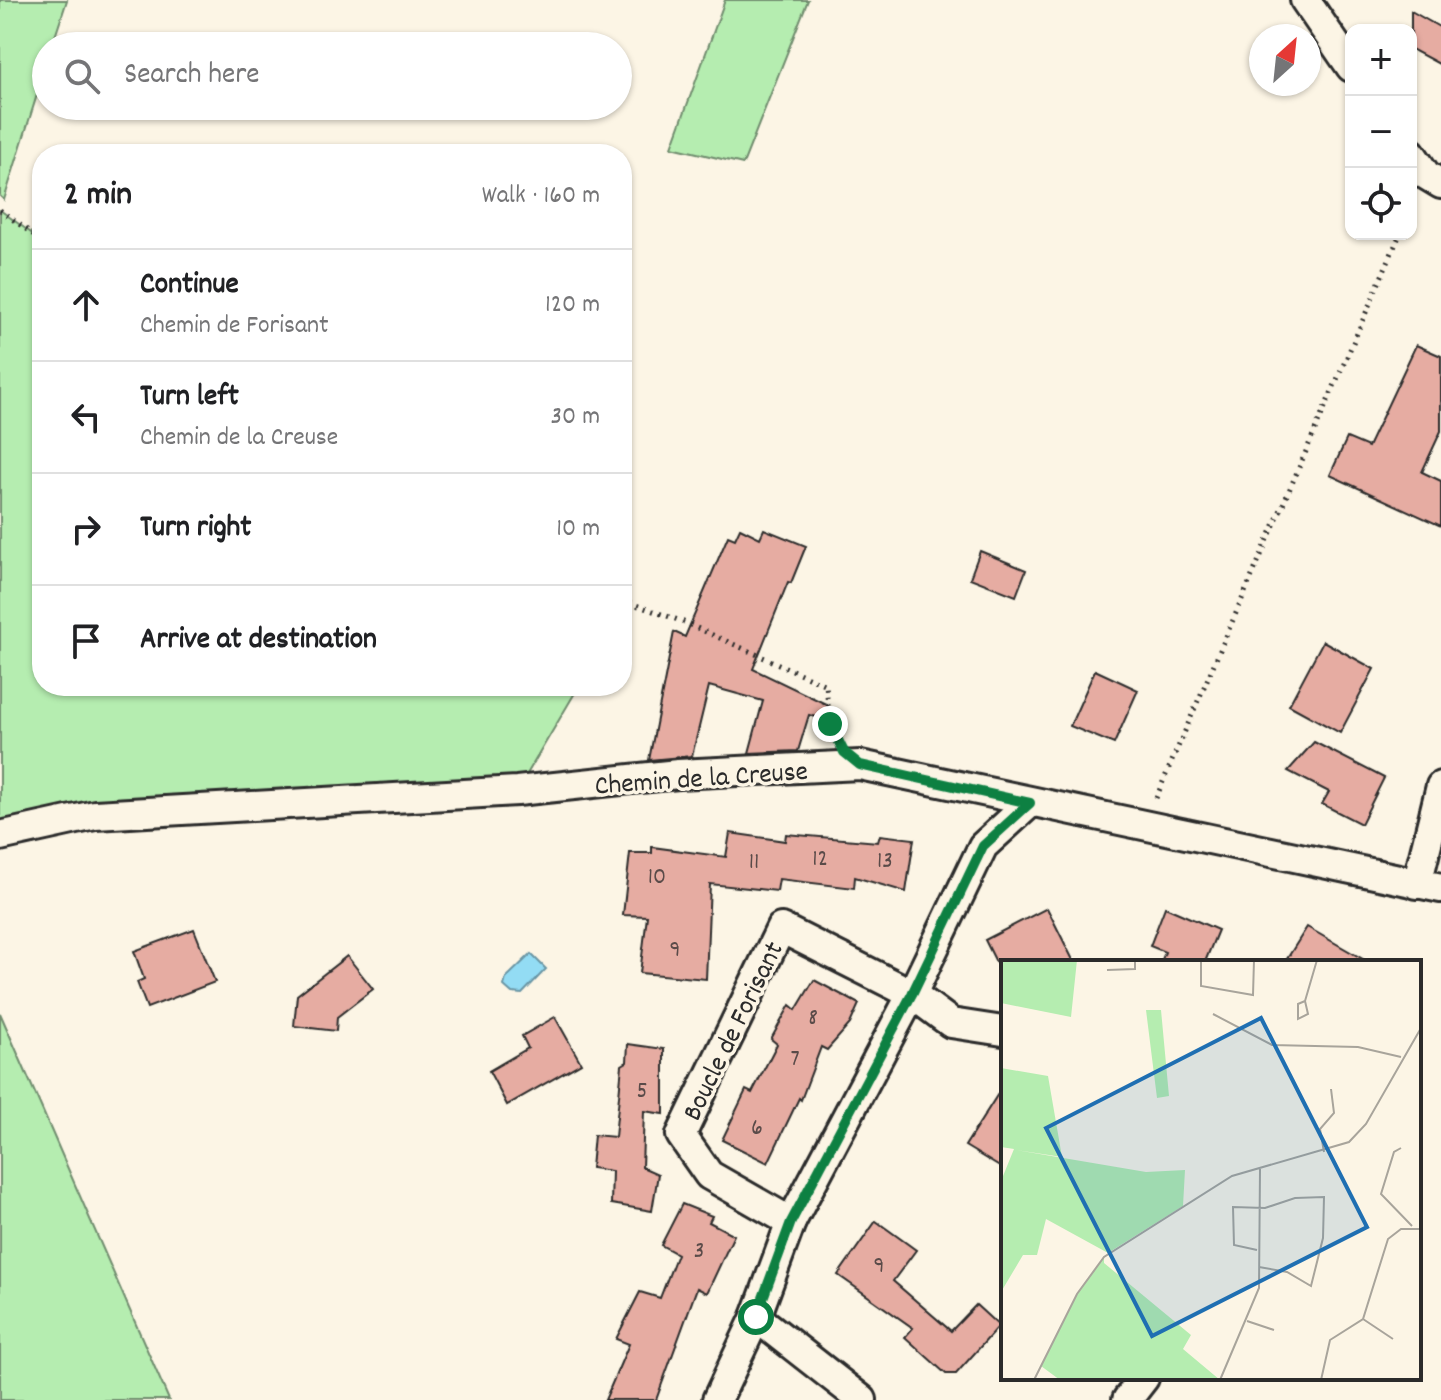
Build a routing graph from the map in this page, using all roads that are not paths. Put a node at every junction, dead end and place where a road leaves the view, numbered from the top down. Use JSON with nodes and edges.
{"nodes":[{"id":1,"x":1305,"y":0,"type":"edge"},
{"id":2,"x":1345,"y":58,"type":"edge"},
{"id":3,"x":1417,"y":162,"type":"edge"},
{"id":4,"x":1441,"y":184,"type":"edge"},
{"id":5,"x":1441,"y":786,"type":"edge"},
{"id":6,"x":1030,"y":803,"type":"junction"},
{"id":7,"x":0,"y":836,"type":"edge"},
{"id":8,"x":1429,"y":886,"type":"edge"},
{"id":9,"x":912,"y":994,"type":"junction"},
{"id":10,"x":1001,"y":1031,"type":"edge"},
{"id":11,"x":791,"y":1222,"type":"junction"},
{"id":12,"x":756,"y":1317,"type":"junction"},
{"id":13,"x":1142,"y":1380,"type":"edge"},
{"id":14,"x":717,"y":1400,"type":"edge"},
{"id":15,"x":862,"y":1400,"type":"edge"},
{"id":16,"x":1127,"y":1400,"type":"edge"}],
"edges":[{"from":1,"to":2,"type":"street"},
{"from":3,"to":4,"type":"street"},
{"from":5,"to":8,"type":"street"},
{"from":6,"to":7,"type":"street","name":"Chemin de la Creuse"},
{"from":6,"to":8,"type":"street","name":"Chemin de la Creuse"},
{"from":6,"to":9,"type":"street"},
{"from":9,"to":10,"type":"street"},
{"from":9,"to":11,"type":"street"},
{"from":9,"to":11,"type":"street","name":"Boucle de Forisant"},
{"from":11,"to":12,"type":"street"},
{"from":12,"to":14,"type":"street"},
{"from":12,"to":15,"type":"street"},
{"from":13,"to":16,"type":"street"}]}
